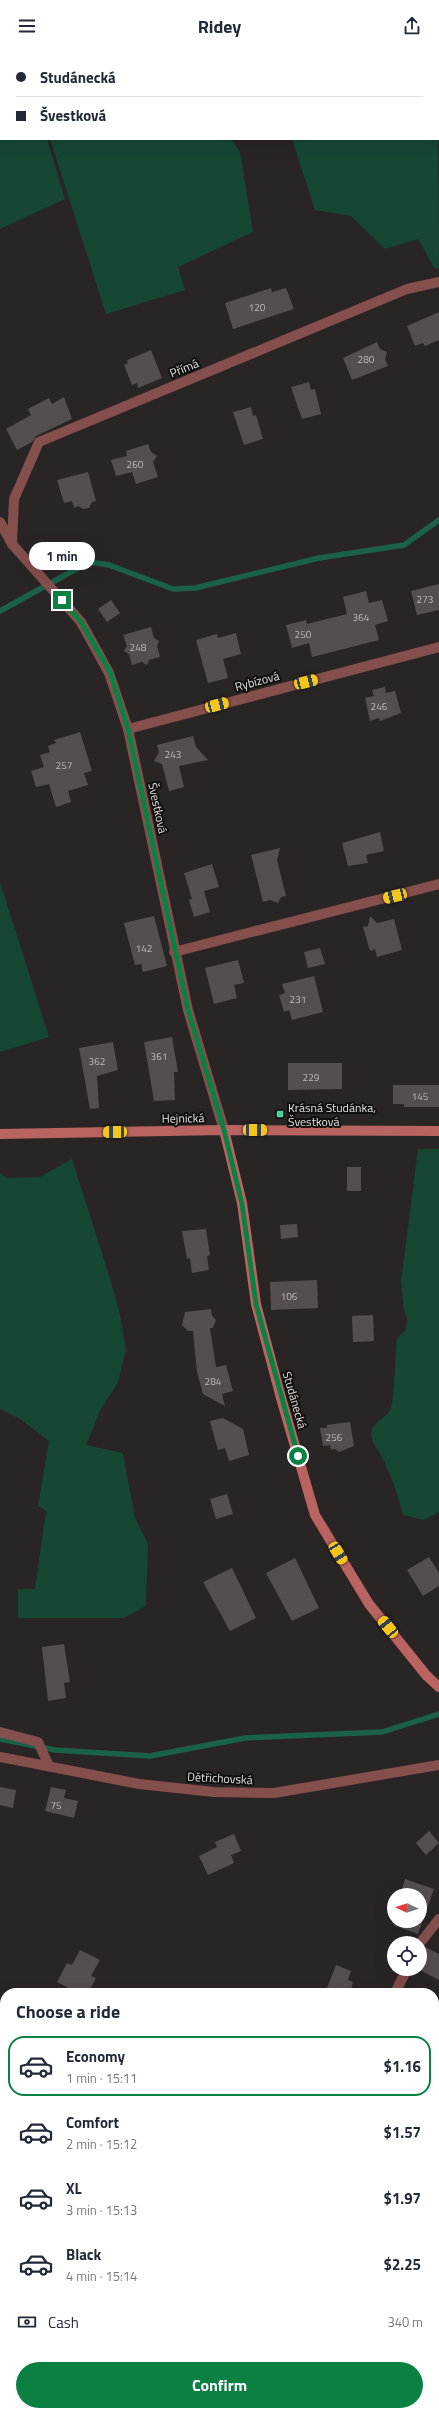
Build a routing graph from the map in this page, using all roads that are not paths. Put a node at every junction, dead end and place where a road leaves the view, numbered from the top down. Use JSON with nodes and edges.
{"nodes":[{"id":1,"x":439,"y":282,"type":"edge"},
{"id":2,"x":0,"y":522,"type":"edge"},
{"id":3,"x":12,"y":544,"type":"junction"},
{"id":4,"x":439,"y":647,"type":"edge"},
{"id":5,"x":128,"y":729,"type":"junction"},
{"id":6,"x":439,"y":884,"type":"edge"},
{"id":7,"x":174,"y":952,"type":"junction"},
{"id":8,"x":224,"y":1130,"type":"junction"},
{"id":9,"x":439,"y":1131,"type":"edge"},
{"id":10,"x":0,"y":1134,"type":"edge"},
{"id":11,"x":439,"y":1687,"type":"edge"},
{"id":12,"x":0,"y":1732,"type":"edge"},
{"id":13,"x":0,"y":1757,"type":"edge"},
{"id":14,"x":439,"y":1765,"type":"edge"},
{"id":15,"x":49,"y":1766,"type":"junction"},
{"id":16,"x":439,"y":1919,"type":"edge"},
{"id":17,"x":426,"y":1936,"type":"edge"},
{"id":18,"x":404,"y":1976,"type":"edge"},
{"id":19,"x":398,"y":1988,"type":"edge"}],
"edges":[{"from":1,"to":3,"type":"street","name":"Přímá"},
{"from":2,"to":3,"type":"street","name":"Švestková"},
{"from":3,"to":5,"type":"street","name":"Švestková"},
{"from":4,"to":5,"type":"street","name":"Rybízová"},
{"from":5,"to":7,"type":"street","name":"Švestková"},
{"from":6,"to":7,"type":"street"},
{"from":7,"to":8,"type":"street","name":"Švestková"},
{"from":8,"to":9,"type":"street","name":"Hejnická"},
{"from":8,"to":10,"type":"street","name":"Hejnická"},
{"from":8,"to":11,"type":"street","name":"Studánecká"},
{"from":12,"to":15,"type":"street"},
{"from":13,"to":15,"type":"street","name":"Dětřichovská"},
{"from":14,"to":15,"type":"street","name":"Dětřichovská"},
{"from":16,"to":17,"type":"street"},
{"from":18,"to":19,"type":"street"}]}
